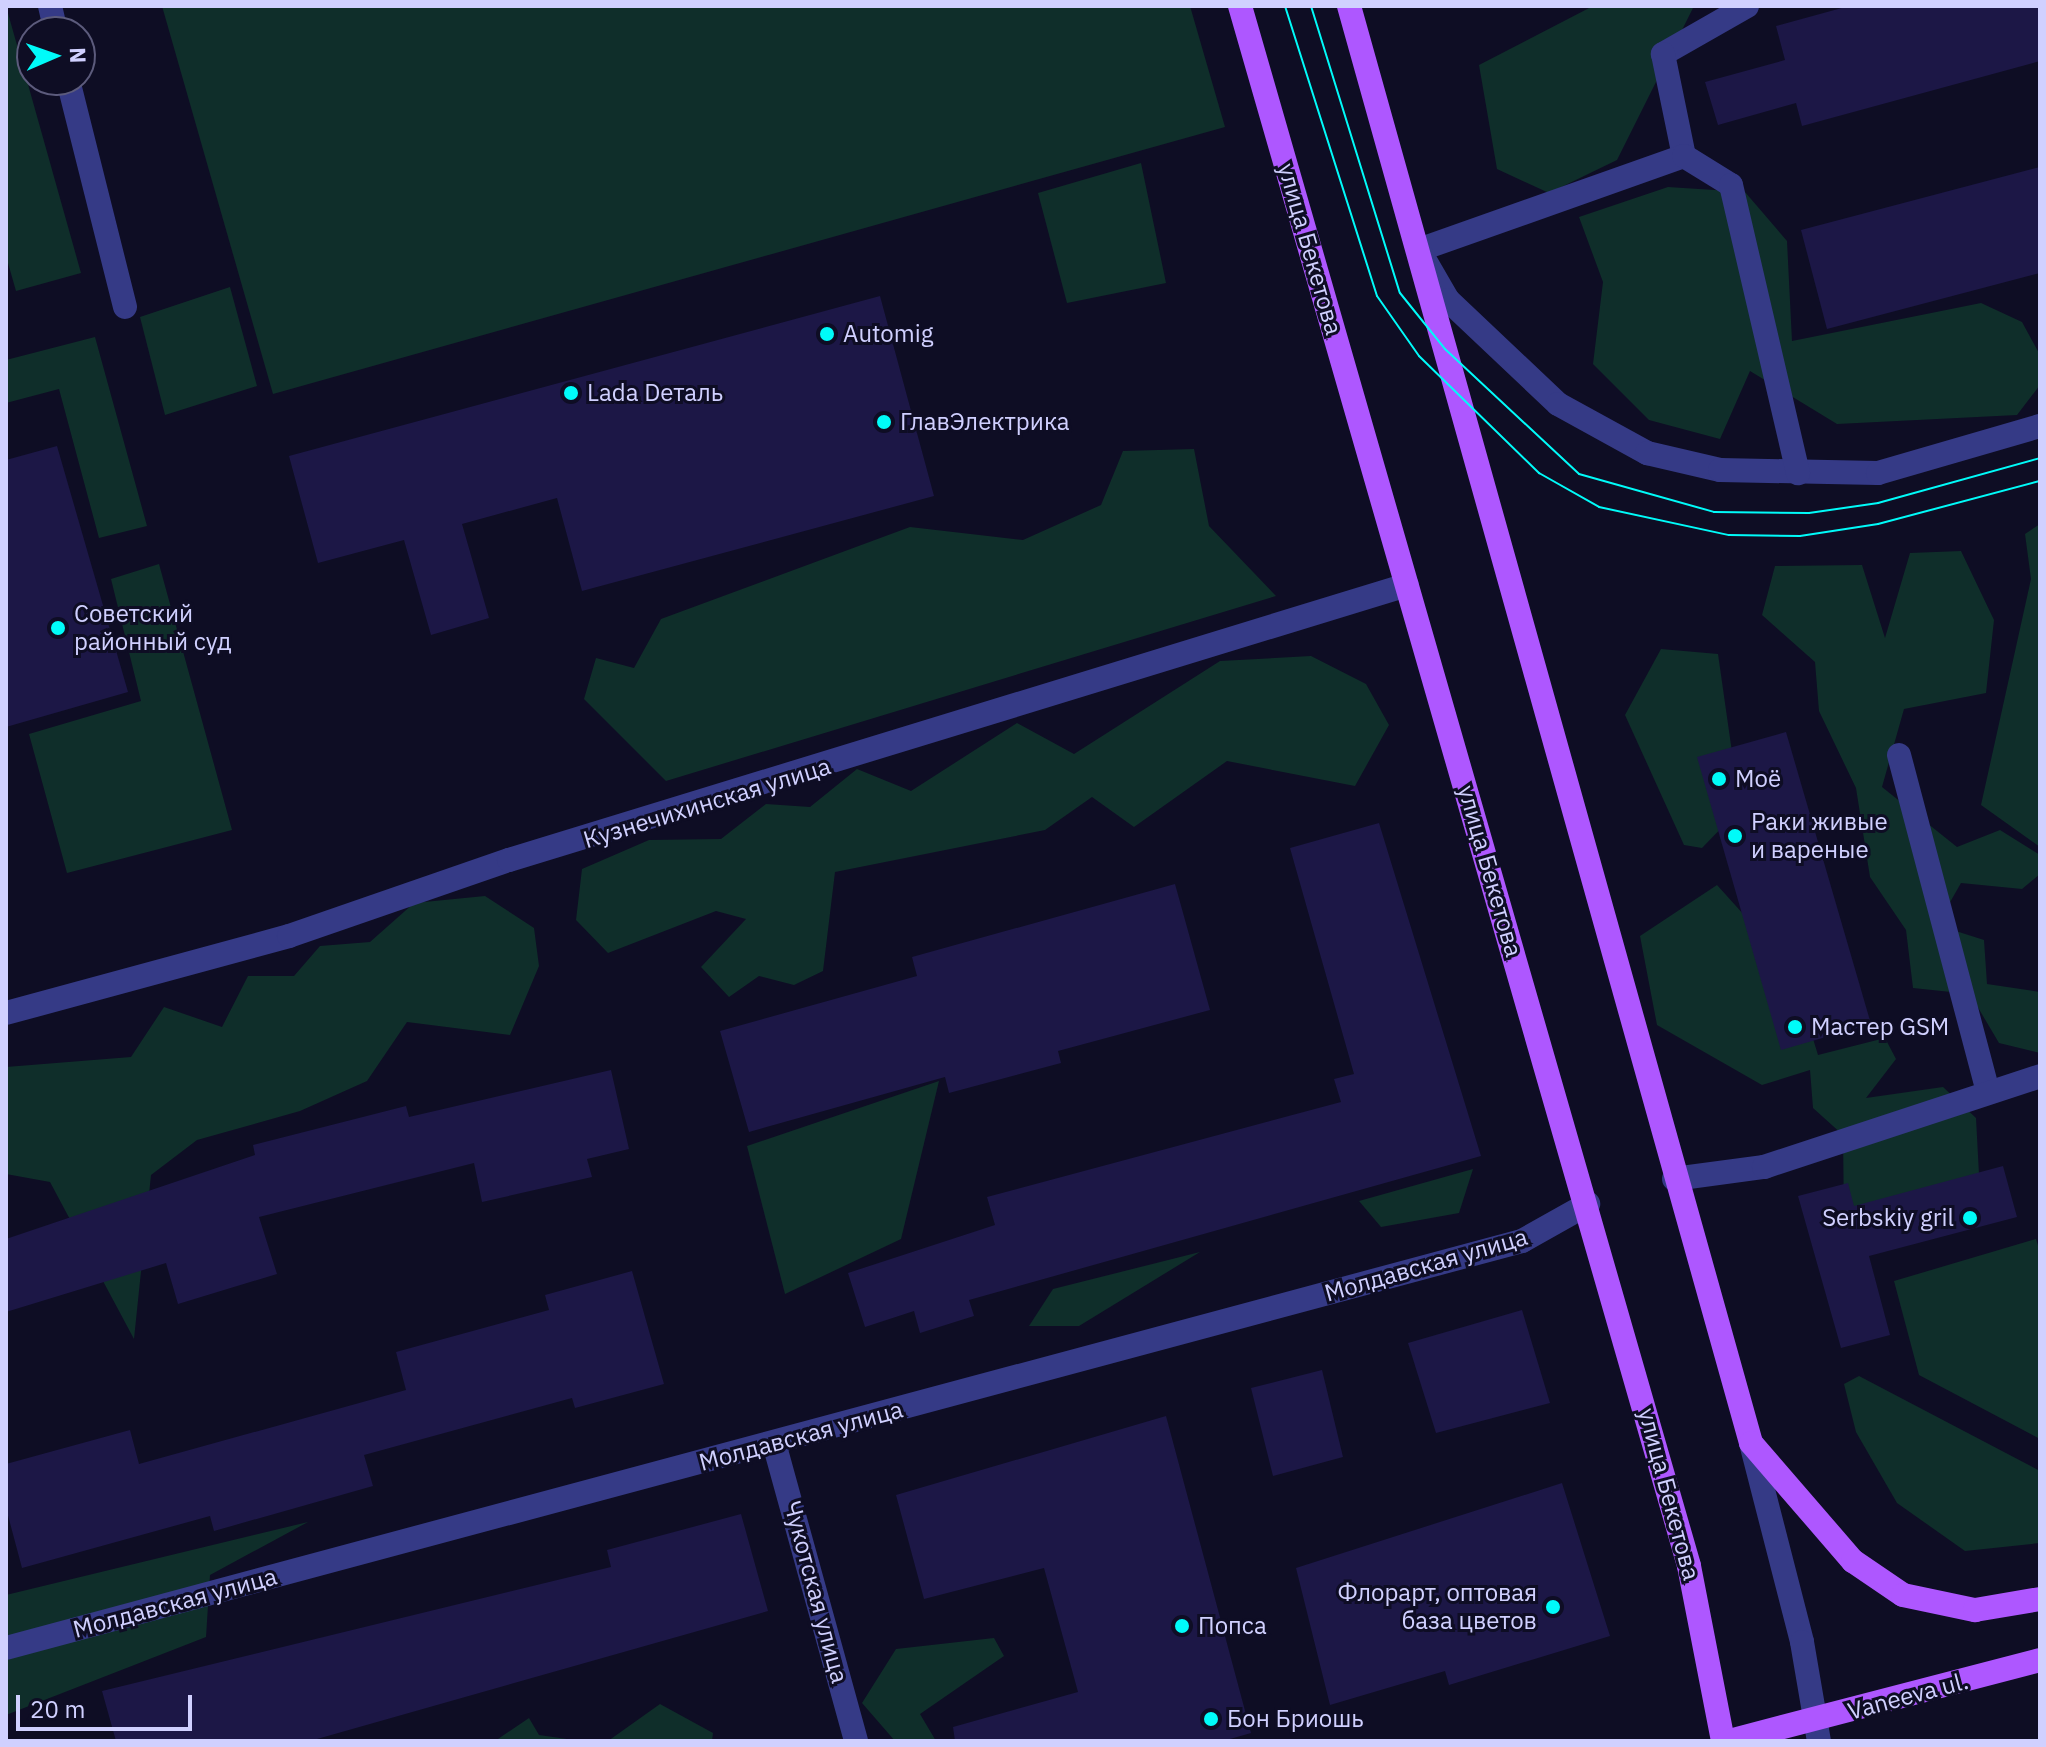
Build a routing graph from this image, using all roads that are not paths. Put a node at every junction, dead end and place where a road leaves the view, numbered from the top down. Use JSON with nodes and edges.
{"nodes":[{"id":1,"x":1240,"y":6,"type":"edge"},
{"id":2,"x":1349,"y":6,"type":"edge"},
{"id":3,"x":1747,"y":6,"type":"edge"},
{"id":4,"x":72,"y":96,"type":"edge"},
{"id":5,"x":1684,"y":156,"type":"junction"},
{"id":6,"x":1419,"y":250,"type":"junction"},
{"id":7,"x":125,"y":307,"type":"dead end"},
{"id":8,"x":2040,"y":426,"type":"edge"},
{"id":9,"x":1798,"y":473,"type":"junction"},
{"id":10,"x":1407,"y":585,"type":"junction"},
{"id":11,"x":1899,"y":755,"type":"dead end"},
{"id":12,"x":6,"y":1013,"type":"edge"},
{"id":13,"x":2040,"y":1076,"type":"edge"},
{"id":14,"x":1988,"y":1092,"type":"junction"},
{"id":15,"x":1674,"y":1179,"type":"junction"},
{"id":16,"x":1588,"y":1204,"type":"junction"},
{"id":17,"x":774,"y":1443,"type":"junction"},
{"id":18,"x":1751,"y":1443,"type":"junction"},
{"id":19,"x":2040,"y":1599,"type":"edge"},
{"id":20,"x":6,"y":1648,"type":"edge"},
{"id":21,"x":2040,"y":1660,"type":"edge"},
{"id":22,"x":1819,"y":1730,"type":"edge"},
{"id":23,"x":856,"y":1741,"type":"edge"},
{"id":24,"x":1723,"y":1741,"type":"edge"},
{"id":25,"x":1729,"y":1741,"type":"edge"}],
"edges":[{"from":1,"to":10,"type":"main road","name":"улица Бекетова"},
{"from":2,"to":6,"type":"main road"},
{"from":3,"to":5,"type":"street"},
{"from":4,"to":7,"type":"street"},
{"from":5,"to":6,"type":"street"},
{"from":5,"to":9,"type":"street"},
{"from":6,"to":9,"type":"street"},
{"from":6,"to":15,"type":"main road"},
{"from":8,"to":9,"type":"street"},
{"from":10,"to":12,"type":"street","name":"Кузнечихинская улица"},
{"from":10,"to":16,"type":"main road","name":"улица Бекетова"},
{"from":11,"to":14,"type":"street"},
{"from":13,"to":14,"type":"street"},
{"from":14,"to":15,"type":"street"},
{"from":15,"to":18,"type":"main road"},
{"from":16,"to":17,"type":"street","name":"Молдавская улица"},
{"from":16,"to":24,"type":"main road","name":"улица Бекетова"},
{"from":17,"to":20,"type":"street","name":"Молдавская улица"},
{"from":17,"to":23,"type":"street","name":"Чукотская улица"},
{"from":18,"to":19,"type":"main road"},
{"from":18,"to":22,"type":"street"},
{"from":21,"to":22,"type":"main road","name":"Vaneeva ul."},
{"from":22,"to":25,"type":"main road","name":"Vaneeva ul."}]}
